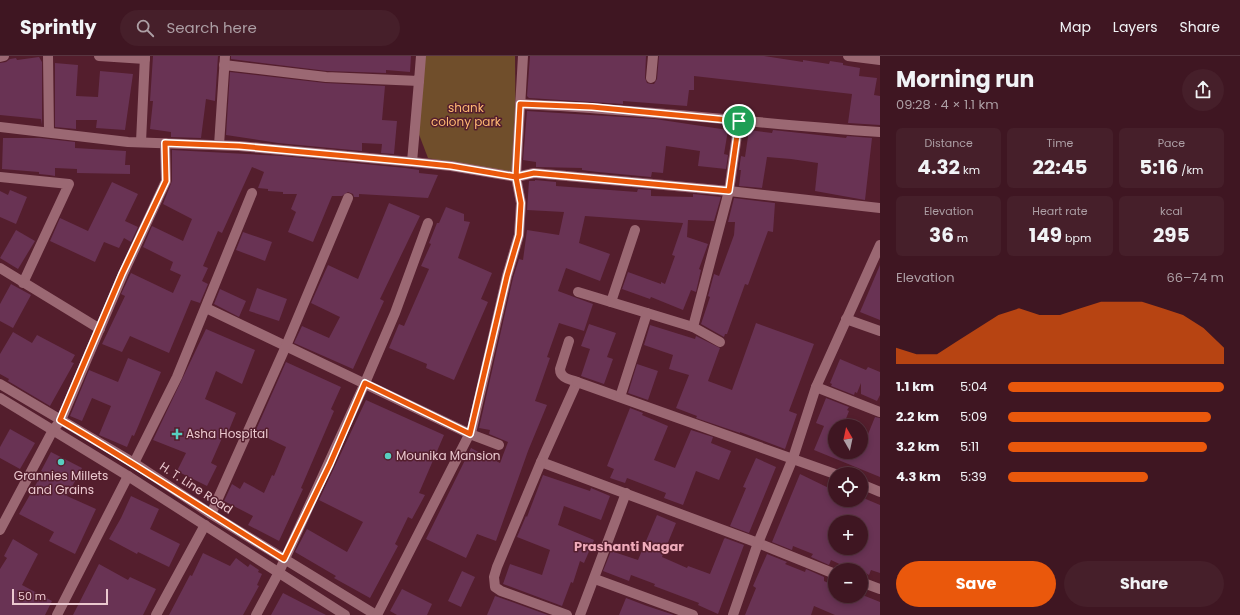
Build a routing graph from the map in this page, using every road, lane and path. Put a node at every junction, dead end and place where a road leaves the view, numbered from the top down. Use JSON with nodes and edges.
{"nodes":[{"id":1,"x":4,"y":56,"type":"edge"},
{"id":2,"x":48,"y":56,"type":"edge"},
{"id":3,"x":99,"y":56,"type":"edge"},
{"id":4,"x":421,"y":56,"type":"edge"},
{"id":5,"x":523,"y":56,"type":"edge"},
{"id":6,"x":653,"y":56,"type":"edge"},
{"id":7,"x":848,"y":56,"type":"edge"},
{"id":8,"x":878,"y":56,"type":"edge"},
{"id":9,"x":0,"y":57,"type":"edge"},
{"id":10,"x":145,"y":57,"type":"edge"},
{"id":11,"x":880,"y":59,"type":"edge"},
{"id":12,"x":225,"y":61,"type":"edge"},
{"id":13,"x":651,"y":78,"type":"dead end"},
{"id":14,"x":419,"y":81,"type":"junction"},
{"id":15,"x":520,"y":104,"type":"junction"},
{"id":16,"x":739,"y":121,"type":"junction"},
{"id":17,"x":0,"y":127,"type":"edge"},
{"id":18,"x":49,"y":132,"type":"junction"},
{"id":19,"x":880,"y":132,"type":"edge"},
{"id":20,"x":141,"y":142,"type":"junction"},
{"id":21,"x":165,"y":143,"type":"junction"},
{"id":22,"x":219,"y":145,"type":"junction"},
{"id":23,"x":412,"y":162,"type":"junction"},
{"id":24,"x":516,"y":177,"type":"junction"},
{"id":25,"x":0,"y":178,"type":"edge"},
{"id":26,"x":729,"y":191,"type":"junction"},
{"id":27,"x":252,"y":194,"type":"dead end"},
{"id":28,"x":348,"y":198,"type":"dead end"},
{"id":29,"x":880,"y":208,"type":"edge"},
{"id":30,"x":428,"y":222,"type":"dead end"},
{"id":31,"x":635,"y":230,"type":"dead end"},
{"id":32,"x":879,"y":251,"type":"edge"},
{"id":33,"x":0,"y":268,"type":"edge"},
{"id":34,"x":23,"y":283,"type":"junction"},
{"id":35,"x":578,"y":292,"type":"dead end"},
{"id":36,"x":611,"y":302,"type":"junction"},
{"id":37,"x":206,"y":308,"type":"junction"},
{"id":38,"x":647,"y":313,"type":"junction"},
{"id":39,"x":846,"y":319,"type":"junction"},
{"id":40,"x":693,"y":327,"type":"junction"},
{"id":41,"x":100,"y":329,"type":"junction"},
{"id":42,"x":880,"y":331,"type":"edge"},
{"id":43,"x":569,"y":341,"type":"dead end"},
{"id":44,"x":720,"y":342,"type":"dead end"},
{"id":45,"x":286,"y":346,"type":"junction"},
{"id":46,"x":577,"y":382,"type":"junction"},
{"id":47,"x":365,"y":383,"type":"junction"},
{"id":48,"x":0,"y":384,"type":"edge"},
{"id":49,"x":816,"y":387,"type":"junction"},
{"id":50,"x":620,"y":397,"type":"junction"},
{"id":51,"x":0,"y":398,"type":"edge"},
{"id":52,"x":880,"y":412,"type":"edge"},
{"id":53,"x":60,"y":420,"type":"junction"},
{"id":54,"x":53,"y":430,"type":"junction"},
{"id":55,"x":470,"y":434,"type":"junction"},
{"id":56,"x":499,"y":445,"type":"dead end"},
{"id":57,"x":793,"y":458,"type":"junction"},
{"id":58,"x":541,"y":462,"type":"junction"},
{"id":59,"x":134,"y":463,"type":"junction"},
{"id":60,"x":828,"y":471,"type":"edge"},
{"id":61,"x":128,"y":476,"type":"junction"},
{"id":62,"x":868,"y":487,"type":"edge"},
{"id":63,"x":880,"y":492,"type":"edge"},
{"id":64,"x":626,"y":493,"type":"junction"},
{"id":65,"x":4,"y":512,"type":"edge"},
{"id":66,"x":211,"y":514,"type":"junction"},
{"id":67,"x":205,"y":525,"type":"junction"},
{"id":68,"x":0,"y":530,"type":"edge"},
{"id":69,"x":758,"y":543,"type":"junction"},
{"id":70,"x":284,"y":559,"type":"junction"},
{"id":71,"x":828,"y":571,"type":"edge"},
{"id":72,"x":279,"y":572,"type":"junction"},
{"id":73,"x":595,"y":579,"type":"junction"},
{"id":74,"x":868,"y":585,"type":"edge"},
{"id":75,"x":880,"y":589,"type":"edge"},
{"id":76,"x":57,"y":615,"type":"edge"},
{"id":77,"x":156,"y":615,"type":"edge"},
{"id":78,"x":256,"y":615,"type":"edge"},
{"id":79,"x":345,"y":615,"type":"edge"},
{"id":80,"x":377,"y":615,"type":"edge"},
{"id":81,"x":567,"y":615,"type":"edge"},
{"id":82,"x":580,"y":615,"type":"edge"},
{"id":83,"x":693,"y":615,"type":"edge"},
{"id":84,"x":733,"y":615,"type":"edge"}],
"edges":[{"from":1,"to":9,"type":"street"},
{"from":2,"to":18,"type":"street"},
{"from":3,"to":10,"type":"street"},
{"from":4,"to":14,"type":"street"},
{"from":5,"to":15,"type":"street"},
{"from":6,"to":13,"type":"street"},
{"from":7,"to":11,"type":"street"},
{"from":8,"to":11,"type":"street"},
{"from":10,"to":20,"type":"street"},
{"from":12,"to":14,"type":"street"},
{"from":12,"to":22,"type":"street"},
{"from":14,"to":23,"type":"street"},
{"from":15,"to":16,"type":"street"},
{"from":15,"to":24,"type":"street"},
{"from":16,"to":19,"type":"street"},
{"from":16,"to":26,"type":"street"},
{"from":17,"to":18,"type":"street"},
{"from":18,"to":20,"type":"street"},
{"from":20,"to":21,"type":"street"},
{"from":21,"to":22,"type":"street"},
{"from":21,"to":41,"type":"street"},
{"from":22,"to":23,"type":"street"},
{"from":23,"to":24,"type":"street"},
{"from":24,"to":26,"type":"street"},
{"from":24,"to":55,"type":"street"},
{"from":25,"to":34,"type":"street"},
{"from":26,"to":29,"type":"street"},
{"from":26,"to":40,"type":"street"},
{"from":27,"to":37,"type":"street"},
{"from":28,"to":45,"type":"street"},
{"from":30,"to":47,"type":"street"},
{"from":31,"to":36,"type":"street"},
{"from":32,"to":39,"type":"street"},
{"from":33,"to":34,"type":"street"},
{"from":34,"to":41,"type":"street"},
{"from":35,"to":36,"type":"street"},
{"from":36,"to":38,"type":"street"},
{"from":37,"to":45,"type":"street"},
{"from":37,"to":59,"type":"street"},
{"from":38,"to":40,"type":"street"},
{"from":38,"to":50,"type":"street"},
{"from":39,"to":42,"type":"street"},
{"from":39,"to":49,"type":"street"},
{"from":40,"to":44,"type":"street"},
{"from":41,"to":53,"type":"street"},
{"from":43,"to":46,"type":"street"},
{"from":45,"to":47,"type":"street"},
{"from":45,"to":66,"type":"street"},
{"from":46,"to":50,"type":"street"},
{"from":46,"to":58,"type":"street"},
{"from":47,"to":55,"type":"street"},
{"from":47,"to":70,"type":"street"},
{"from":48,"to":53,"type":"street","name":"H. T. Line Road"},
{"from":49,"to":52,"type":"street"},
{"from":49,"to":57,"type":"street"},
{"from":50,"to":57,"type":"street"},
{"from":51,"to":54,"type":"street"},
{"from":53,"to":54,"type":"street"},
{"from":53,"to":59,"type":"street","name":"H. T. Line Road"},
{"from":54,"to":61,"type":"street"},
{"from":54,"to":65,"type":"street"},
{"from":55,"to":56,"type":"street"},
{"from":55,"to":80,"type":"street"},
{"from":57,"to":60,"type":"street"},
{"from":57,"to":69,"type":"street"},
{"from":58,"to":64,"type":"street"},
{"from":58,"to":81,"type":"street"},
{"from":59,"to":66,"type":"street","name":"H. T. Line Road"},
{"from":61,"to":67,"type":"street"},
{"from":61,"to":76,"type":"street"},
{"from":62,"to":63,"type":"street"},
{"from":64,"to":69,"type":"street"},
{"from":64,"to":73,"type":"street"},
{"from":65,"to":68,"type":"street"},
{"from":66,"to":70,"type":"street","name":"H. T. Line Road"},
{"from":67,"to":72,"type":"street"},
{"from":67,"to":77,"type":"street"},
{"from":69,"to":71,"type":"street"},
{"from":69,"to":84,"type":"street"},
{"from":70,"to":72,"type":"street"},
{"from":70,"to":80,"type":"street","name":"H. T. Line Road"},
{"from":72,"to":78,"type":"street"},
{"from":72,"to":79,"type":"street"},
{"from":73,"to":82,"type":"street"},
{"from":73,"to":83,"type":"street"},
{"from":74,"to":75,"type":"street"}]}
